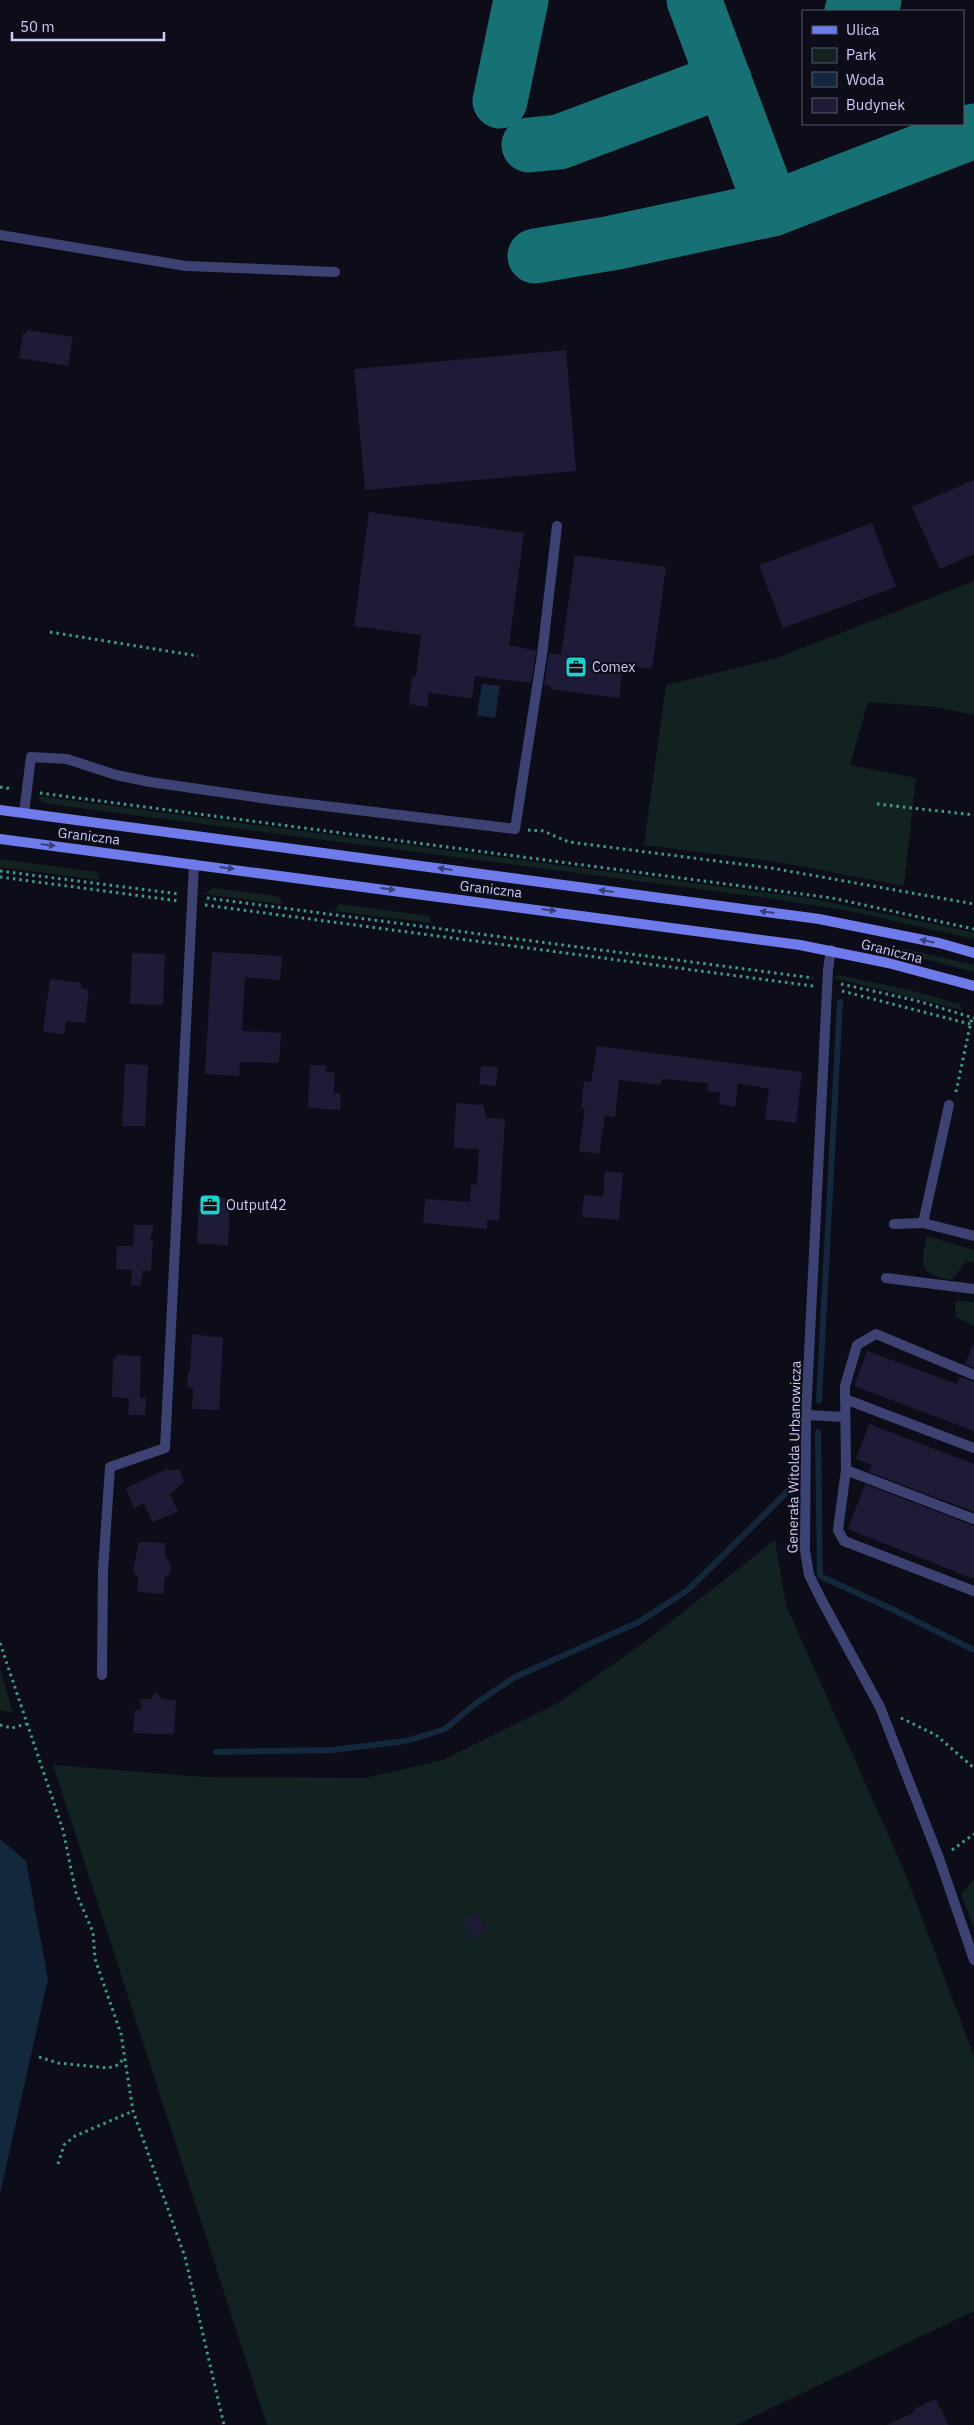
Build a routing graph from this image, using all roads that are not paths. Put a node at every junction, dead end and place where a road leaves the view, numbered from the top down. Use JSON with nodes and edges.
{"nodes":[{"id":1,"x":0,"y":235,"type":"edge"},
{"id":2,"x":335,"y":272,"type":"dead end"},
{"id":3,"x":557,"y":526,"type":"dead end"},
{"id":4,"x":0,"y":810,"type":"edge"},
{"id":5,"x":24,"y":813,"type":"junction"},
{"id":6,"x":0,"y":839,"type":"edge"},
{"id":7,"x":194,"y":864,"type":"junction"},
{"id":8,"x":831,"y":950,"type":"junction"},
{"id":9,"x":974,"y":953,"type":"edge"},
{"id":10,"x":974,"y":986,"type":"edge"},
{"id":11,"x":948,"y":1105,"type":"road end"},
{"id":12,"x":923,"y":1223,"type":"junction"},
{"id":13,"x":894,"y":1224,"type":"dead end"},
{"id":14,"x":974,"y":1236,"type":"edge"},
{"id":15,"x":886,"y":1278,"type":"dead end"},
{"id":16,"x":974,"y":1289,"type":"edge"},
{"id":17,"x":974,"y":1375,"type":"edge"},
{"id":18,"x":845,"y":1399,"type":"junction"},
{"id":19,"x":806,"y":1415,"type":"junction"},
{"id":20,"x":845,"y":1417,"type":"junction"},
{"id":21,"x":974,"y":1448,"type":"edge"},
{"id":22,"x":846,"y":1470,"type":"junction"},
{"id":23,"x":974,"y":1519,"type":"edge"},
{"id":24,"x":974,"y":1590,"type":"edge"},
{"id":25,"x":102,"y":1675,"type":"dead end"},
{"id":26,"x":974,"y":1960,"type":"edge"}],
"edges":[{"from":1,"to":2,"type":"street"},
{"from":3,"to":5,"type":"street"},
{"from":4,"to":5,"type":"main road","name":"Graniczna"},
{"from":9,"to":5,"type":"main road","name":"Graniczna","one_way":true},
{"from":6,"to":7,"type":"main road","name":"Graniczna","one_way":true},
{"from":7,"to":8,"type":"main road","name":"Graniczna","one_way":true},
{"from":7,"to":25,"type":"street"},
{"from":8,"to":10,"type":"main road","name":"Graniczna"},
{"from":8,"to":19,"type":"street","name":"Generała Witolda Urbanowicza"},
{"from":11,"to":12,"type":"street"},
{"from":12,"to":13,"type":"street"},
{"from":12,"to":14,"type":"street"},
{"from":15,"to":16,"type":"street"},
{"from":17,"to":18,"type":"street"},
{"from":18,"to":20,"type":"street"},
{"from":18,"to":21,"type":"street"},
{"from":19,"to":20,"type":"street"},
{"from":19,"to":26,"type":"street","name":"Generała Witolda Urbanowicza"},
{"from":20,"to":22,"type":"street"},
{"from":22,"to":23,"type":"street"},
{"from":22,"to":24,"type":"street"}]}
